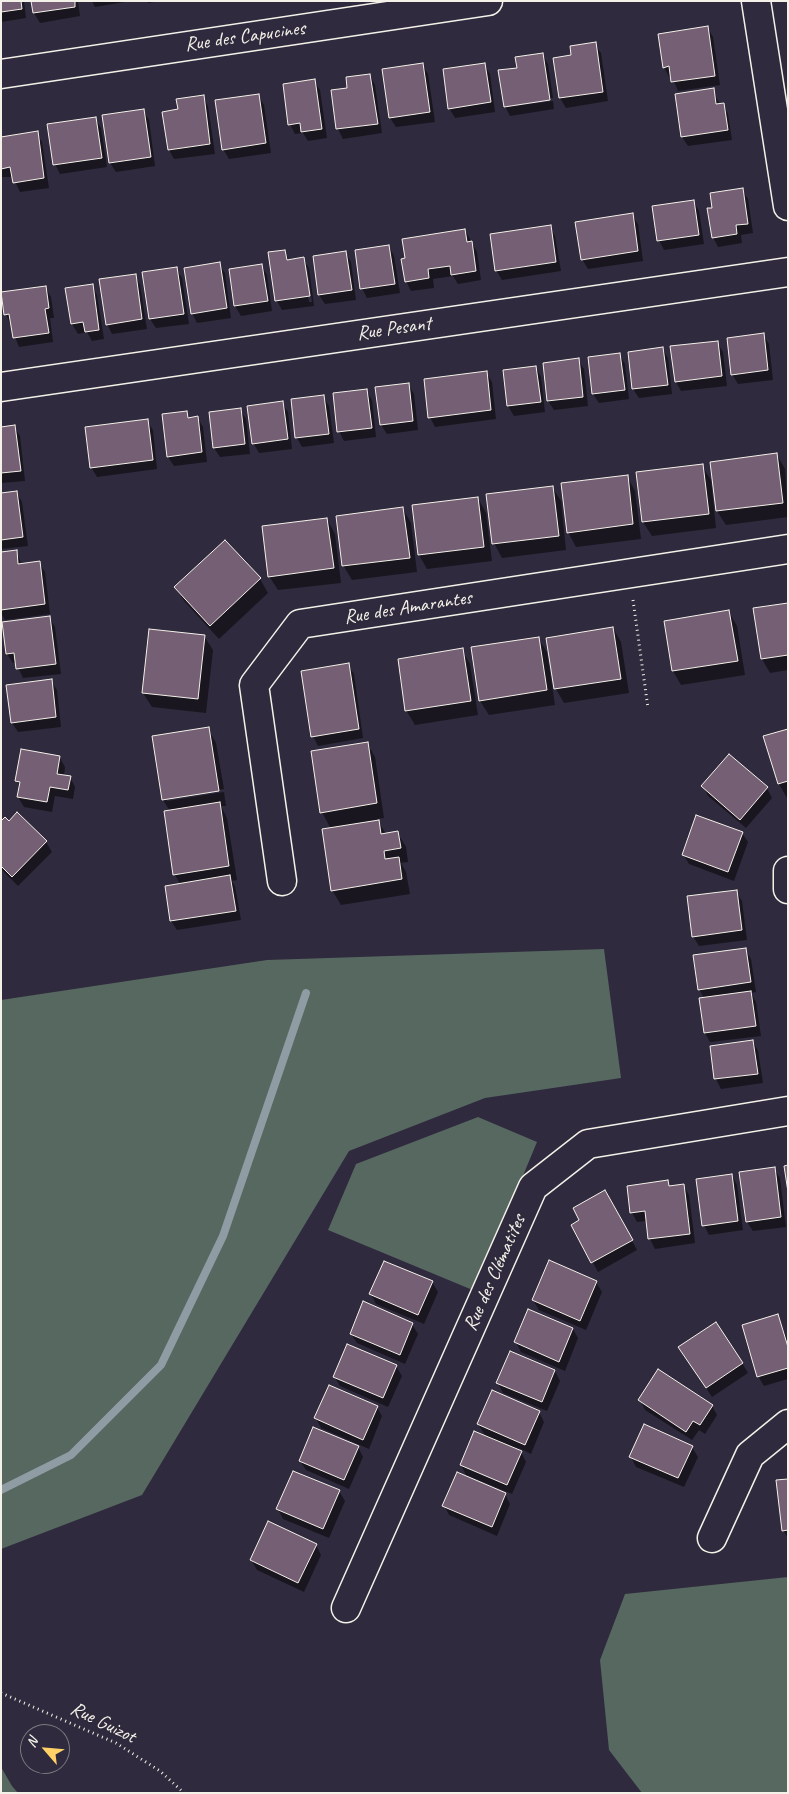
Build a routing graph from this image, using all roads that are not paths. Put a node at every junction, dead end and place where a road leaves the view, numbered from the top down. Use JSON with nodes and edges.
{"nodes":[{"id":1,"x":488,"y":1,"type":"edge"},
{"id":2,"x":756,"y":1,"type":"edge"},
{"id":3,"x":1,"y":74,"type":"edge"},
{"id":4,"x":788,"y":206,"type":"edge"},
{"id":5,"x":788,"y":272,"type":"edge"},
{"id":6,"x":1,"y":387,"type":"edge"},
{"id":7,"x":788,"y":549,"type":"edge"},
{"id":8,"x":788,"y":871,"type":"edge"},
{"id":9,"x":282,"y":881,"type":"dead end"},
{"id":10,"x":788,"y":888,"type":"edge"},
{"id":11,"x":788,"y":1111,"type":"edge"},
{"id":12,"x":788,"y":1424,"type":"edge"},
{"id":13,"x":712,"y":1538,"type":"dead end"},
{"id":14,"x":346,"y":1608,"type":"dead end"}],
"edges":[{"from":1,"to":3,"type":"street","name":"Rue des Capucines"},
{"from":2,"to":4,"type":"street"},
{"from":5,"to":6,"type":"street","name":"Rue Pesant"},
{"from":7,"to":9,"type":"street","name":"Rue des Amarantes"},
{"from":8,"to":10,"type":"street"},
{"from":11,"to":14,"type":"street","name":"Rue des Clématites"},
{"from":12,"to":13,"type":"street"}]}
